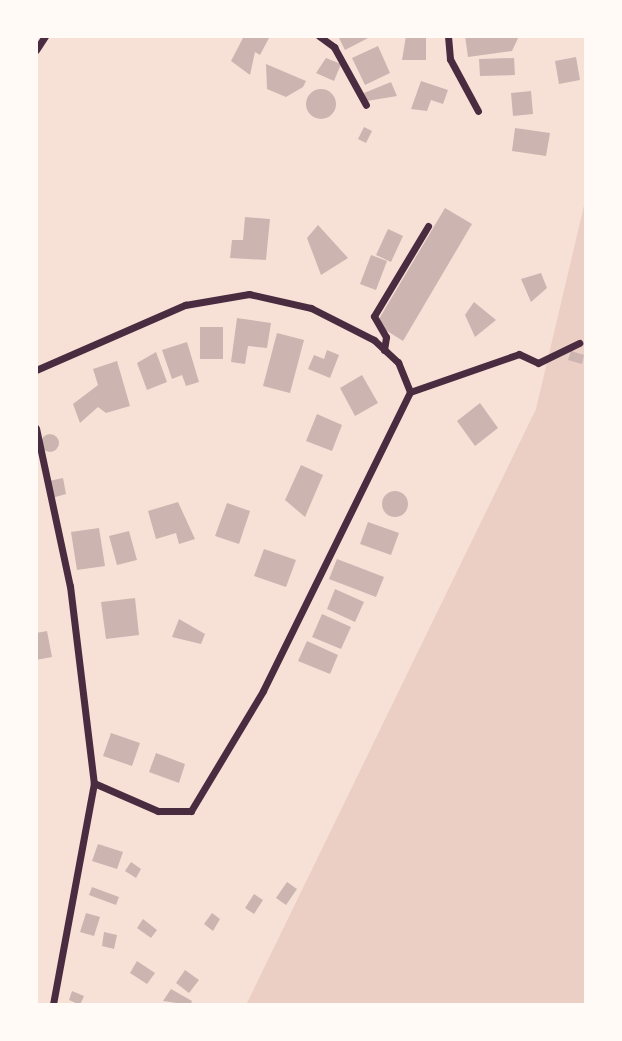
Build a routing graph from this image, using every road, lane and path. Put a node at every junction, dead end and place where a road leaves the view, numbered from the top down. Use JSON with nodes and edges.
{"nodes":[{"id":1,"x":45,"y":36,"type":"edge"},
{"id":2,"x":319,"y":36,"type":"edge"},
{"id":3,"x":448,"y":36,"type":"edge"},
{"id":4,"x":36,"y":50,"type":"edge"},
{"id":5,"x":366,"y":105,"type":"dead end"},
{"id":6,"x":478,"y":111,"type":"dead end"},
{"id":7,"x":428,"y":226,"type":"dead end"},
{"id":8,"x":579,"y":343,"type":"dead end"},
{"id":9,"x":384,"y":350,"type":"junction"},
{"id":10,"x":36,"y":370,"type":"edge"},
{"id":11,"x":410,"y":392,"type":"junction"},
{"id":12,"x":36,"y":428,"type":"edge"},
{"id":13,"x":94,"y":783,"type":"junction"},
{"id":14,"x":53,"y":1005,"type":"edge"}],
"edges":[{"from":1,"to":4,"type":"street"},
{"from":2,"to":5,"type":"street"},
{"from":3,"to":6,"type":"street"},
{"from":7,"to":9,"type":"street"},
{"from":8,"to":11,"type":"street"},
{"from":9,"to":10,"type":"street"},
{"from":9,"to":11,"type":"street"},
{"from":11,"to":13,"type":"street"},
{"from":12,"to":13,"type":"street"},
{"from":13,"to":14,"type":"street"}]}
